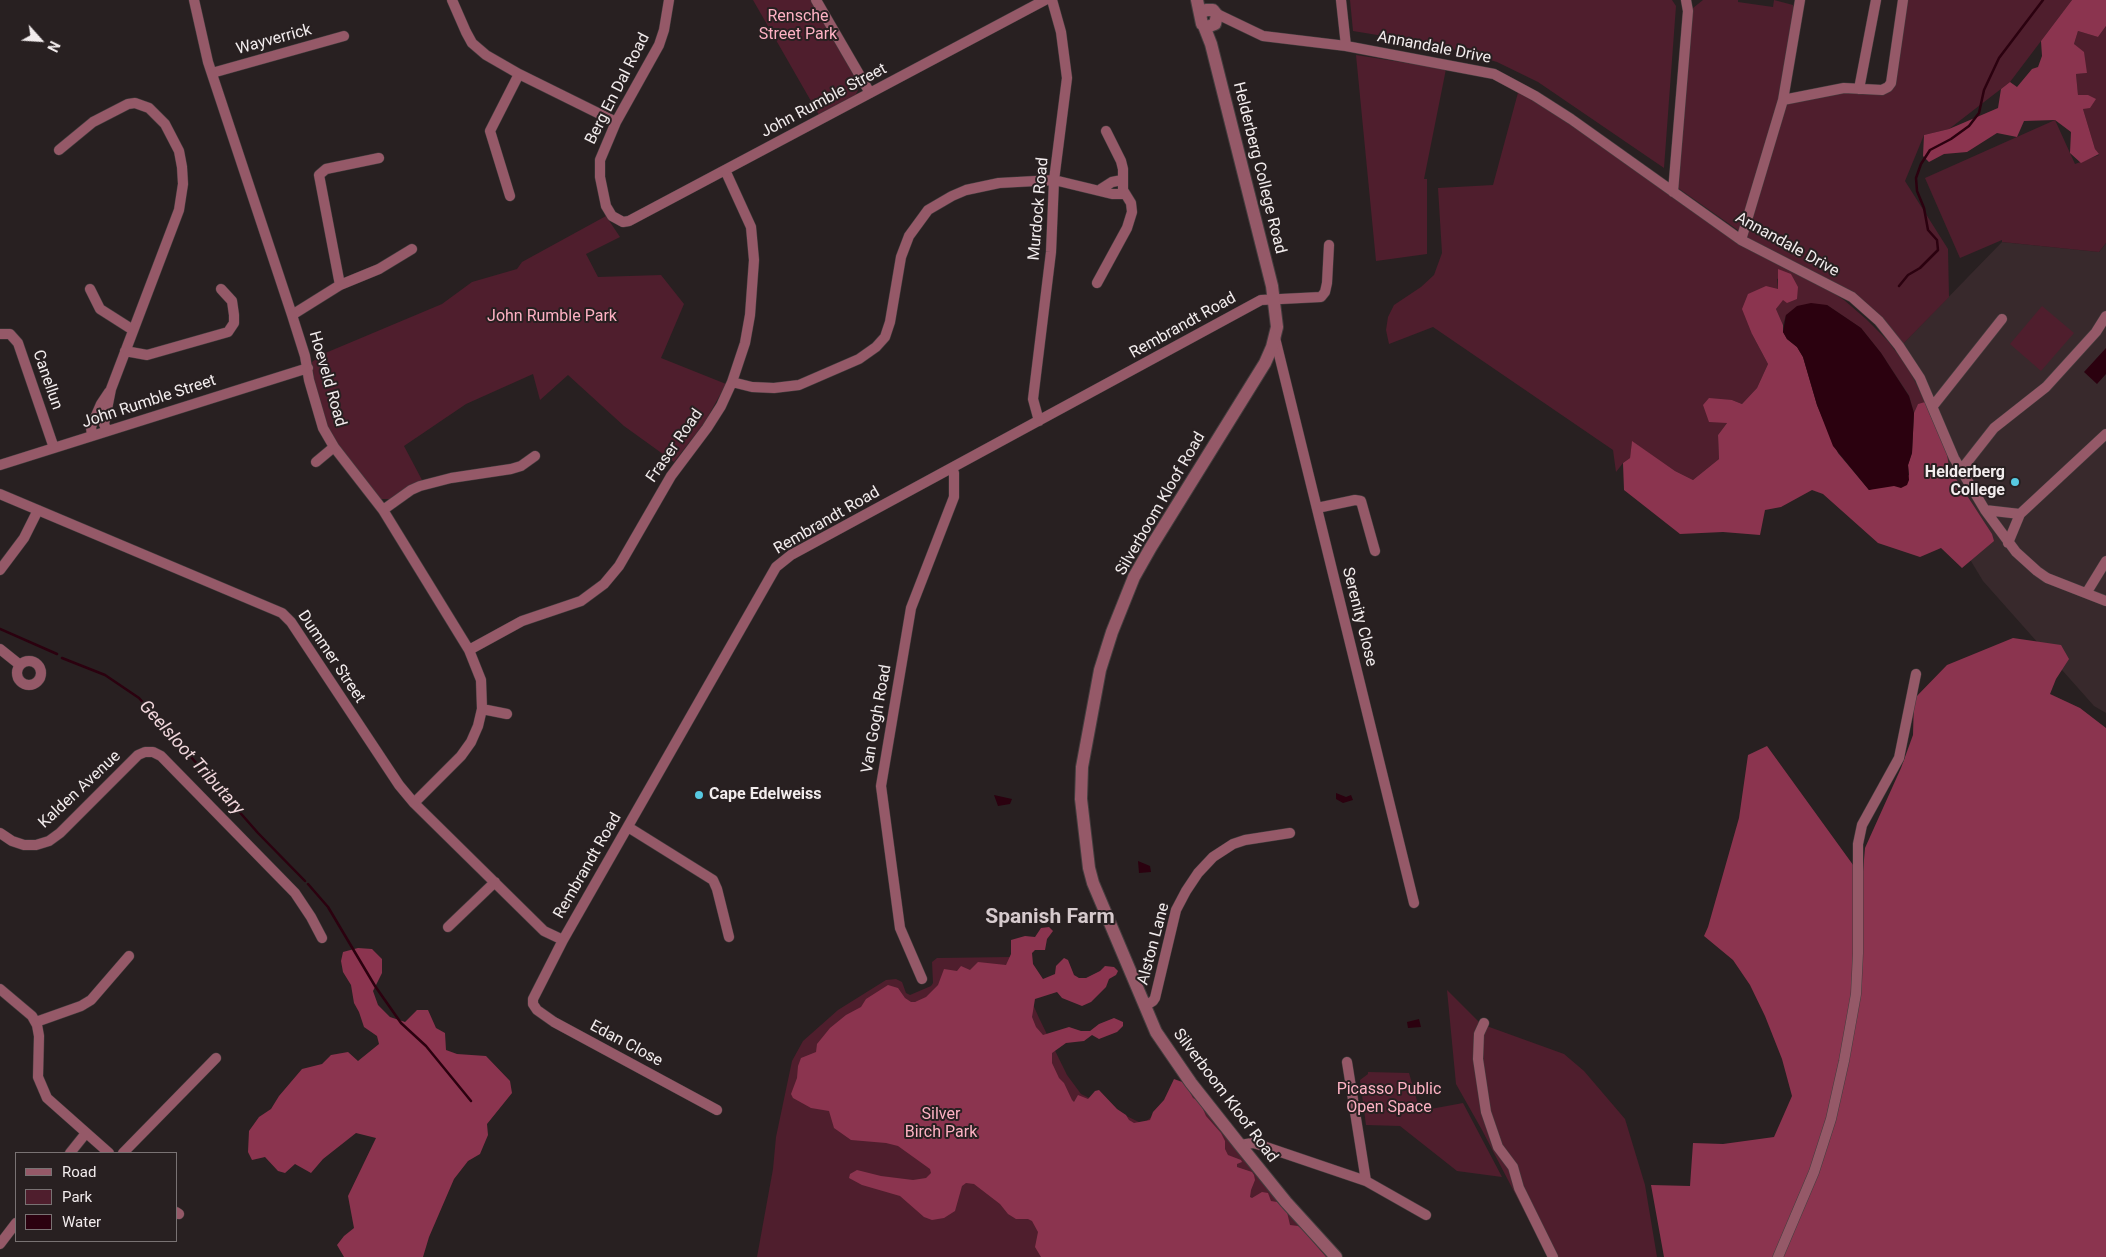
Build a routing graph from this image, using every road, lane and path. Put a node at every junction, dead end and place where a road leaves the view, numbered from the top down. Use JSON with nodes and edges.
{"nodes":[{"id":1,"x":194,"y":0,"type":"edge"},
{"id":2,"x":452,"y":0,"type":"edge"},
{"id":3,"x":669,"y":0,"type":"edge"},
{"id":4,"x":816,"y":0,"type":"edge"},
{"id":5,"x":1045,"y":0,"type":"edge"},
{"id":6,"x":1052,"y":0,"type":"edge"},
{"id":7,"x":1197,"y":0,"type":"edge"},
{"id":8,"x":1341,"y":0,"type":"edge"},
{"id":9,"x":1798,"y":0,"type":"edge"},
{"id":10,"x":1876,"y":0,"type":"edge"},
{"id":11,"x":1903,"y":0,"type":"edge"},
{"id":12,"x":1688,"y":1,"type":"edge"},
{"id":13,"x":1209,"y":15,"type":"edge"},
{"id":14,"x":344,"y":36,"type":"dead end"},
{"id":15,"x":1346,"y":46,"type":"junction"},
{"id":16,"x":212,"y":73,"type":"junction"},
{"id":17,"x":518,"y":74,"type":"junction"},
{"id":18,"x":1860,"y":89,"type":"junction"},
{"id":19,"x":870,"y":93,"type":"junction"},
{"id":20,"x":1783,"y":100,"type":"junction"},
{"id":21,"x":616,"y":122,"type":"junction"},
{"id":22,"x":1106,"y":132,"type":"dead end"},
{"id":23,"x":59,"y":150,"type":"dead end"},
{"id":24,"x":379,"y":158,"type":"dead end"},
{"id":25,"x":725,"y":170,"type":"junction"},
{"id":26,"x":1054,"y":180,"type":"junction"},
{"id":27,"x":1122,"y":180,"type":"junction"},
{"id":28,"x":1100,"y":189,"type":"junction"},
{"id":29,"x":1673,"y":192,"type":"junction"},
{"id":30,"x":1124,"y":194,"type":"junction"},
{"id":31,"x":510,"y":196,"type":"dead end"},
{"id":32,"x":616,"y":219,"type":"joint"},
{"id":33,"x":1742,"y":240,"type":"junction"},
{"id":34,"x":1330,"y":245,"type":"dead end"},
{"id":35,"x":412,"y":249,"type":"dead end"},
{"id":36,"x":1097,"y":283,"type":"dead end"},
{"id":37,"x":340,"y":285,"type":"junction"},
{"id":38,"x":90,"y":289,"type":"dead end"},
{"id":39,"x":221,"y":289,"type":"dead end"},
{"id":40,"x":1275,"y":299,"type":"junction"},
{"id":41,"x":292,"y":315,"type":"junction"},
{"id":42,"x":2106,"y":316,"type":"edge"},
{"id":43,"x":2002,"y":319,"type":"dead end"},
{"id":44,"x":133,"y":330,"type":"junction"},
{"id":45,"x":0,"y":334,"type":"edge"},
{"id":46,"x":1275,"y":338,"type":"junction"},
{"id":47,"x":125,"y":352,"type":"junction"},
{"id":48,"x":308,"y":368,"type":"junction"},
{"id":49,"x":732,"y":382,"type":"junction"},
{"id":50,"x":111,"y":389,"type":"junction"},
{"id":51,"x":1933,"y":406,"type":"junction"},
{"id":52,"x":1039,"y":421,"type":"junction"},
{"id":53,"x":107,"y":431,"type":"junction"},
{"id":54,"x":2106,"y":434,"type":"edge"},
{"id":55,"x":92,"y":436,"type":"junction"},
{"id":56,"x":334,"y":447,"type":"junction"},
{"id":57,"x":54,"y":448,"type":"junction"},
{"id":58,"x":535,"y":456,"type":"dead end"},
{"id":59,"x":316,"y":462,"type":"dead end"},
{"id":60,"x":0,"y":465,"type":"edge"},
{"id":61,"x":952,"y":468,"type":"junction"},
{"id":62,"x":1961,"y":470,"type":"junction"},
{"id":63,"x":0,"y":494,"type":"edge"},
{"id":64,"x":1317,"y":508,"type":"junction"},
{"id":65,"x":38,"y":510,"type":"junction"},
{"id":66,"x":383,"y":510,"type":"junction"},
{"id":67,"x":1985,"y":510,"type":"junction"},
{"id":68,"x":2020,"y":514,"type":"junction"},
{"id":69,"x":2008,"y":542,"type":"junction"},
{"id":70,"x":1375,"y":551,"type":"dead end"},
{"id":71,"x":2106,"y":561,"type":"edge"},
{"id":72,"x":0,"y":570,"type":"edge"},
{"id":73,"x":2087,"y":592,"type":"junction"},
{"id":74,"x":2106,"y":601,"type":"edge"},
{"id":75,"x":0,"y":649,"type":"edge"},
{"id":76,"x":469,"y":650,"type":"junction"},
{"id":77,"x":20,"y":665,"type":"dead end"},
{"id":78,"x":1916,"y":674,"type":"dead end"},
{"id":79,"x":482,"y":710,"type":"junction"},
{"id":80,"x":507,"y":714,"type":"dead end"},
{"id":81,"x":414,"y":803,"type":"junction"},
{"id":82,"x":628,"y":827,"type":"junction"},
{"id":83,"x":0,"y":833,"type":"edge"},
{"id":84,"x":1290,"y":833,"type":"dead end"},
{"id":85,"x":495,"y":882,"type":"junction"},
{"id":86,"x":1414,"y":903,"type":"dead end"},
{"id":87,"x":316,"y":925,"type":"junction"},
{"id":88,"x":448,"y":927,"type":"dead end"},
{"id":89,"x":307,"y":934,"type":"dead end"},
{"id":90,"x":730,"y":937,"type":"dead end"},
{"id":91,"x":322,"y":938,"type":"dead end"},
{"id":92,"x":563,"y":940,"type":"junction"},
{"id":93,"x":129,"y":956,"type":"dead end"},
{"id":94,"x":922,"y":979,"type":"dead end"},
{"id":95,"x":0,"y":989,"type":"edge"},
{"id":96,"x":533,"y":995,"type":"joint"},
{"id":97,"x":1145,"y":1006,"type":"junction"},
{"id":98,"x":36,"y":1022,"type":"junction"},
{"id":99,"x":1484,"y":1023,"type":"dead end"},
{"id":100,"x":216,"y":1058,"type":"dead end"},
{"id":101,"x":1347,"y":1062,"type":"dead end"},
{"id":102,"x":717,"y":1110,"type":"dead end"},
{"id":103,"x":86,"y":1134,"type":"junction"},
{"id":104,"x":1240,"y":1145,"type":"junction"},
{"id":105,"x":71,"y":1152,"type":"edge"},
{"id":106,"x":108,"y":1152,"type":"edge"},
{"id":107,"x":124,"y":1152,"type":"edge"},
{"id":108,"x":1366,"y":1182,"type":"junction"},
{"id":109,"x":1426,"y":1215,"type":"dead end"},
{"id":110,"x":15,"y":1224,"type":"edge"},
{"id":111,"x":0,"y":1244,"type":"edge"},
{"id":112,"x":1336,"y":1257,"type":"edge"},
{"id":113,"x":1554,"y":1257,"type":"edge"},
{"id":114,"x":1778,"y":1257,"type":"edge"}],
"edges":[{"from":1,"to":16,"type":"street","name":"Hoeveld Road"},
{"from":2,"to":17,"type":"street"},
{"from":3,"to":21,"type":"street","name":"Berg En Dal Road"},
{"from":4,"to":19,"type":"street"},
{"from":5,"to":19,"type":"street","name":"John Rumble Street"},
{"from":6,"to":26,"type":"street","name":"Murdock Road"},
{"from":7,"to":13,"type":"street","name":"Helderberg College Road"},
{"from":8,"to":15,"type":"street"},
{"from":9,"to":20,"type":"street"},
{"from":10,"to":18,"type":"street"},
{"from":11,"to":18,"type":"street"},
{"from":12,"to":29,"type":"street"},
{"from":13,"to":15,"type":"street","name":"Annandale Drive"},
{"from":13,"to":40,"type":"street","name":"Helderberg College Road"},
{"from":14,"to":16,"type":"street","name":"Wayverrick"},
{"from":15,"to":29,"type":"street","name":"Annandale Drive"},
{"from":16,"to":41,"type":"street","name":"Hoeveld Road"},
{"from":17,"to":21,"type":"street"},
{"from":17,"to":31,"type":"street"},
{"from":18,"to":20,"type":"street"},
{"from":19,"to":25,"type":"street","name":"John Rumble Street"},
{"from":20,"to":33,"type":"street"},
{"from":21,"to":32,"type":"street","name":"Berg En Dal Road"},
{"from":22,"to":27,"type":"street"},
{"from":23,"to":44,"type":"street"},
{"from":24,"to":37,"type":"street"},
{"from":25,"to":32,"type":"street","name":"John Rumble Street"},
{"from":25,"to":49,"type":"street","name":"Fraser Road"},
{"from":26,"to":28,"type":"street"},
{"from":26,"to":49,"type":"street"},
{"from":26,"to":52,"type":"street","name":"Murdock Road"},
{"from":27,"to":28,"type":"street"},
{"from":27,"to":30,"type":"street"},
{"from":28,"to":30,"type":"street"},
{"from":29,"to":33,"type":"street","name":"Annandale Drive"},
{"from":30,"to":36,"type":"street"},
{"from":33,"to":51,"type":"street","name":"Annandale Drive"},
{"from":34,"to":40,"type":"street","name":"Rembrandt Road"},
{"from":35,"to":37,"type":"street"},
{"from":37,"to":41,"type":"street"},
{"from":38,"to":44,"type":"street"},
{"from":39,"to":47,"type":"street"},
{"from":40,"to":46,"type":"street","name":"Silverboom Kloof Road"},
{"from":40,"to":52,"type":"street","name":"Rembrandt Road"},
{"from":41,"to":48,"type":"street","name":"Hoeveld Road"},
{"from":42,"to":62,"type":"street"},
{"from":43,"to":51,"type":"street"},
{"from":44,"to":47,"type":"street"},
{"from":45,"to":57,"type":"street","name":"Canellun"},
{"from":46,"to":64,"type":"street","name":"Serenity Close"},
{"from":46,"to":97,"type":"street","name":"Silverboom Kloof Road"},
{"from":47,"to":50,"type":"street"},
{"from":48,"to":53,"type":"street","name":"John Rumble Street"},
{"from":48,"to":56,"type":"street","name":"Hoeveld Road"},
{"from":49,"to":76,"type":"street","name":"Fraser Road"},
{"from":50,"to":53,"type":"street"},
{"from":50,"to":55,"type":"street"},
{"from":51,"to":62,"type":"street","name":"Annandale Drive"},
{"from":52,"to":61,"type":"street","name":"Rembrandt Road"},
{"from":53,"to":55,"type":"street","name":"John Rumble Street"},
{"from":54,"to":68,"type":"street"},
{"from":55,"to":57,"type":"street","name":"John Rumble Street"},
{"from":56,"to":59,"type":"street"},
{"from":56,"to":66,"type":"street","name":"Hoeveld Road"},
{"from":57,"to":60,"type":"street","name":"John Rumble Street"},
{"from":58,"to":66,"type":"street"},
{"from":61,"to":82,"type":"street","name":"Rembrandt Road"},
{"from":61,"to":94,"type":"street","name":"Van Gogh Road"},
{"from":62,"to":67,"type":"street","name":"Annandale Drive"},
{"from":63,"to":65,"type":"street","name":"Dummer Street"},
{"from":64,"to":70,"type":"street"},
{"from":64,"to":86,"type":"street","name":"Serenity Close"},
{"from":65,"to":72,"type":"street"},
{"from":65,"to":81,"type":"street","name":"Dummer Street"},
{"from":66,"to":76,"type":"street","name":"Hoeveld Road"},
{"from":67,"to":68,"type":"street"},
{"from":67,"to":69,"type":"street","name":"Annandale Drive"},
{"from":68,"to":69,"type":"street"},
{"from":69,"to":73,"type":"street","name":"Annandale Drive"},
{"from":71,"to":73,"type":"street"},
{"from":73,"to":74,"type":"street","name":"Annandale Drive"},
{"from":75,"to":77,"type":"street"},
{"from":76,"to":79,"type":"street","name":"Hoeveld Road"},
{"from":78,"to":114,"type":"street"},
{"from":79,"to":80,"type":"street"},
{"from":79,"to":81,"type":"street","name":"Hoeveld Road"},
{"from":81,"to":85,"type":"street","name":"Dummer Street"},
{"from":82,"to":90,"type":"street"},
{"from":82,"to":92,"type":"street","name":"Rembrandt Road"},
{"from":83,"to":87,"type":"street","name":"Kalden Avenue"},
{"from":84,"to":97,"type":"street","name":"Alston Lane"},
{"from":85,"to":88,"type":"street"},
{"from":85,"to":92,"type":"street","name":"Dummer Street"},
{"from":87,"to":89,"type":"street"},
{"from":87,"to":91,"type":"street","name":"Kalden Avenue"},
{"from":92,"to":96,"type":"street","name":"Rembrandt Road"},
{"from":93,"to":98,"type":"street"},
{"from":95,"to":98,"type":"street"},
{"from":96,"to":102,"type":"street","name":"Edan Close"},
{"from":97,"to":104,"type":"street","name":"Silverboom Kloof Road"},
{"from":98,"to":103,"type":"street"},
{"from":99,"to":113,"type":"street"},
{"from":100,"to":107,"type":"street"},
{"from":101,"to":108,"type":"street"},
{"from":103,"to":105,"type":"street"},
{"from":103,"to":106,"type":"street"},
{"from":104,"to":108,"type":"street"},
{"from":104,"to":112,"type":"street","name":"Silverboom Kloof Road"},
{"from":108,"to":109,"type":"street"},
{"from":110,"to":111,"type":"street"}]}
